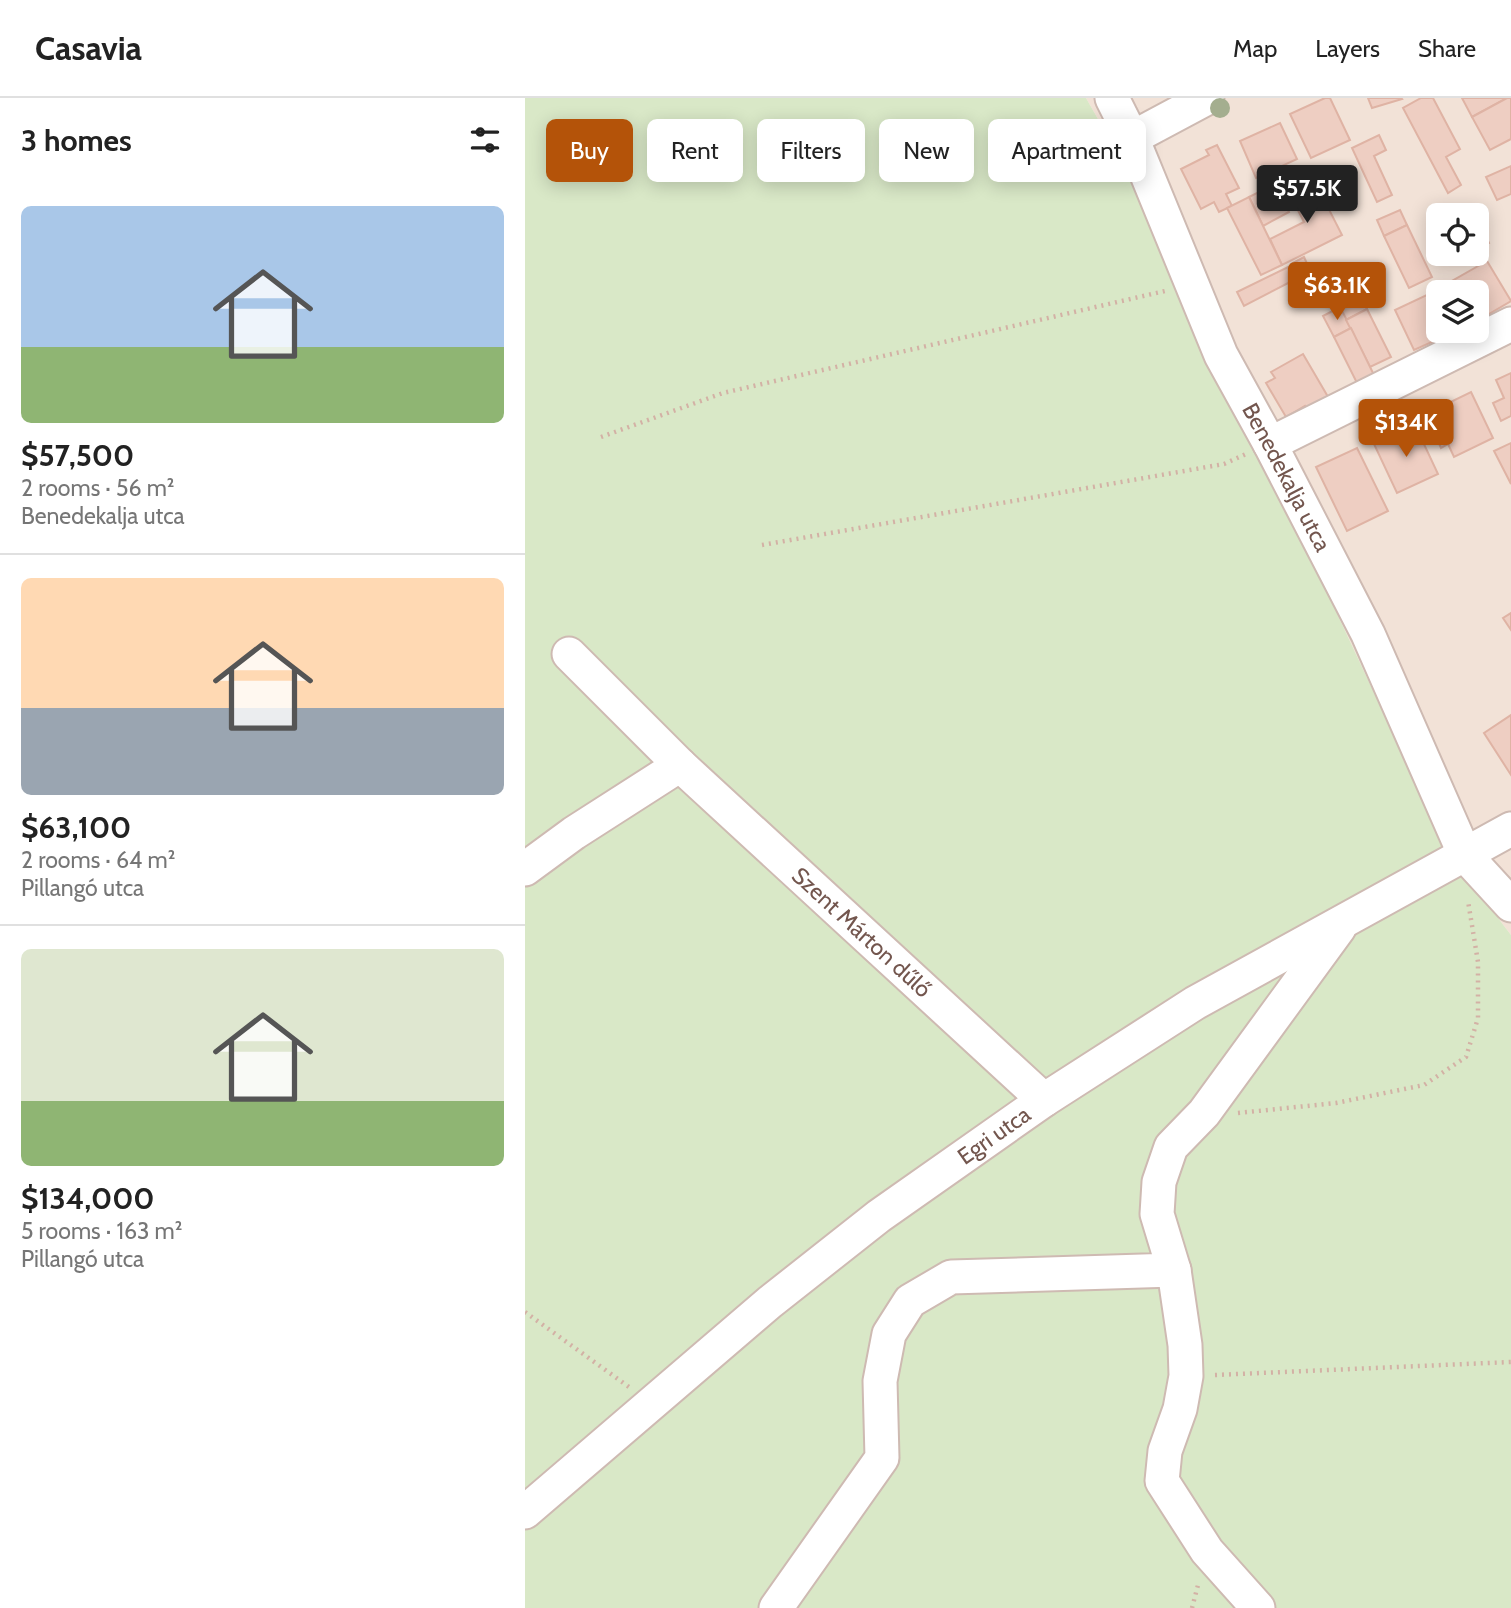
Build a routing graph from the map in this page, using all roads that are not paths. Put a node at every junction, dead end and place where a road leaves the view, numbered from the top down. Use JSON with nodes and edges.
{"nodes":[{"id":1,"x":1112,"y":98,"type":"edge"},
{"id":2,"x":1207,"y":98,"type":"edge"},
{"id":3,"x":1122,"y":119,"type":"edge"},
{"id":4,"x":1146,"y":131,"type":"edge"},
{"id":5,"x":1146,"y":172,"type":"edge"},
{"id":6,"x":1511,"y":324,"type":"edge"},
{"id":7,"x":1269,"y":444,"type":"junction"},
{"id":8,"x":569,"y":654,"type":"dead end"},
{"id":9,"x":680,"y":765,"type":"junction"},
{"id":10,"x":1511,"y":829,"type":"edge"},
{"id":11,"x":1465,"y":855,"type":"junction"},
{"id":12,"x":525,"y":869,"type":"edge"},
{"id":13,"x":1511,"y":905,"type":"edge"},
{"id":14,"x":1344,"y":921,"type":"junction"},
{"id":15,"x":1044,"y":1100,"type":"junction"},
{"id":16,"x":1174,"y":1270,"type":"junction"},
{"id":17,"x":525,"y":1513,"type":"edge"},
{"id":18,"x":776,"y":1608,"type":"edge"},
{"id":19,"x":1258,"y":1608,"type":"edge"}],
"edges":[{"from":1,"to":3,"type":"street","name":"Benedekalja utca"},
{"from":2,"to":4,"type":"street"},
{"from":5,"to":7,"type":"street","name":"Benedekalja utca"},
{"from":6,"to":7,"type":"street"},
{"from":7,"to":11,"type":"street","name":"Benedekalja utca"},
{"from":8,"to":9,"type":"street","name":"Szent Márton dűlő"},
{"from":9,"to":12,"type":"street"},
{"from":9,"to":15,"type":"street","name":"Szent Márton dűlő"},
{"from":10,"to":11,"type":"street","name":"Egri utca"},
{"from":11,"to":13,"type":"street","name":"Benedekalja utca"},
{"from":11,"to":14,"type":"street","name":"Egri utca"},
{"from":14,"to":15,"type":"street","name":"Egri utca"},
{"from":14,"to":16,"type":"street"},
{"from":15,"to":17,"type":"street","name":"Egri utca"},
{"from":16,"to":18,"type":"street"},
{"from":16,"to":19,"type":"street"}]}
